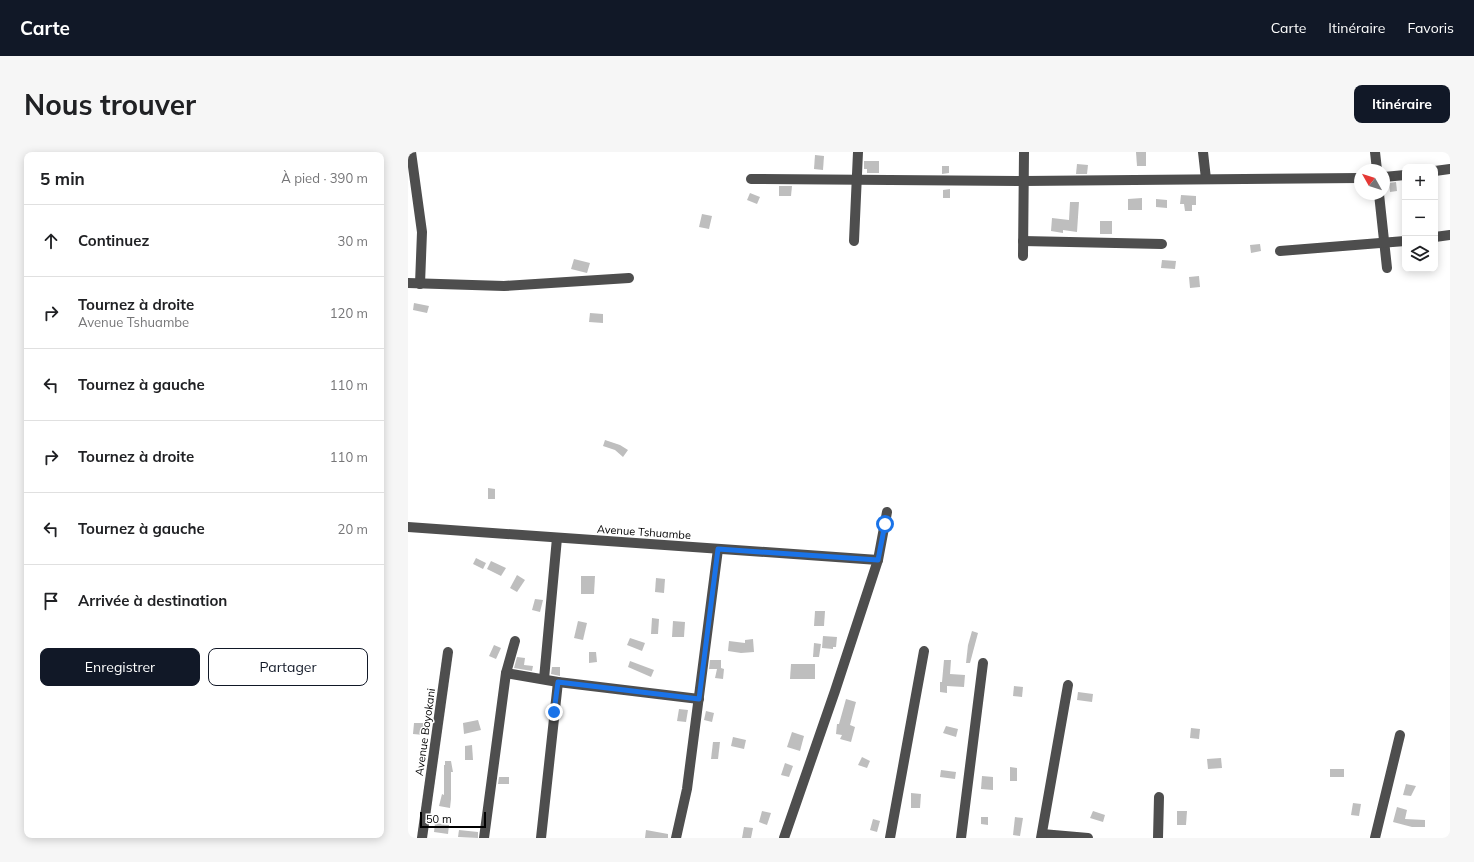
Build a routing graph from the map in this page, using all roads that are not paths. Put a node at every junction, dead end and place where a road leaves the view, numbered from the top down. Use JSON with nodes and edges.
{"nodes":[{"id":1,"x":412,"y":152,"type":"edge"},
{"id":2,"x":858,"y":152,"type":"edge"},
{"id":3,"x":1024,"y":152,"type":"edge"},
{"id":4,"x":1203,"y":152,"type":"edge"},
{"id":5,"x":1375,"y":152,"type":"edge"},
{"id":6,"x":1376,"y":164,"type":"edge"},
{"id":7,"x":1450,"y":169,"type":"edge"},
{"id":8,"x":1438,"y":171,"type":"edge"},
{"id":9,"x":1402,"y":175,"type":"edge"},
{"id":10,"x":1390,"y":176,"type":"edge"},
{"id":11,"x":1354,"y":178,"type":"edge"},
{"id":12,"x":751,"y":179,"type":"dead end"},
{"id":13,"x":1206,"y":179,"type":"junction"},
{"id":14,"x":857,"y":180,"type":"junction"},
{"id":15,"x":1024,"y":181,"type":"junction"},
{"id":16,"x":1380,"y":200,"type":"edge"},
{"id":17,"x":1450,"y":235,"type":"edge"},
{"id":18,"x":1438,"y":237,"type":"edge"},
{"id":19,"x":1023,"y":240,"type":"junction"},
{"id":20,"x":854,"y":241,"type":"dead end"},
{"id":21,"x":1402,"y":241,"type":"edge"},
{"id":22,"x":1384,"y":243,"type":"junction"},
{"id":23,"x":1162,"y":244,"type":"dead end"},
{"id":24,"x":1280,"y":251,"type":"dead end"},
{"id":25,"x":1023,"y":256,"type":"dead end"},
{"id":26,"x":1387,"y":268,"type":"dead end"},
{"id":27,"x":629,"y":278,"type":"dead end"},
{"id":28,"x":408,"y":283,"type":"edge"},
{"id":29,"x":420,"y":284,"type":"junction"},
{"id":30,"x":887,"y":512,"type":"dead end"},
{"id":31,"x":408,"y":527,"type":"edge"},
{"id":32,"x":557,"y":538,"type":"junction"},
{"id":33,"x":718,"y":549,"type":"junction"},
{"id":34,"x":878,"y":560,"type":"junction"},
{"id":35,"x":515,"y":641,"type":"dead end"},
{"id":36,"x":448,"y":652,"type":"dead end"},
{"id":37,"x":924,"y":652,"type":"dead end"},
{"id":38,"x":983,"y":663,"type":"dead end"},
{"id":39,"x":506,"y":673,"type":"junction"},
{"id":40,"x":544,"y":679,"type":"junction"},
{"id":41,"x":558,"y":682,"type":"junction"},
{"id":42,"x":1068,"y":685,"type":"dead end"},
{"id":43,"x":699,"y":699,"type":"junction"},
{"id":44,"x":1400,"y":735,"type":"dead end"},
{"id":45,"x":1159,"y":797,"type":"dead end"},
{"id":46,"x":1041,"y":836,"type":"edge"},
{"id":47,"x":422,"y":838,"type":"edge"},
{"id":48,"x":484,"y":838,"type":"edge"},
{"id":49,"x":540,"y":838,"type":"edge"},
{"id":50,"x":676,"y":838,"type":"edge"},
{"id":51,"x":784,"y":838,"type":"edge"},
{"id":52,"x":890,"y":838,"type":"edge"},
{"id":53,"x":961,"y":838,"type":"edge"},
{"id":54,"x":1088,"y":838,"type":"edge"},
{"id":55,"x":1158,"y":838,"type":"edge"},
{"id":56,"x":1375,"y":838,"type":"edge"}],
"edges":[{"from":1,"to":29,"type":"street"},
{"from":2,"to":14,"type":"street"},
{"from":3,"to":15,"type":"street"},
{"from":4,"to":13,"type":"street"},
{"from":5,"to":6,"type":"street"},
{"from":7,"to":8,"type":"street"},
{"from":9,"to":10,"type":"street"},
{"from":11,"to":13,"type":"street"},
{"from":12,"to":14,"type":"street"},
{"from":13,"to":15,"type":"street"},
{"from":14,"to":15,"type":"street"},
{"from":14,"to":20,"type":"street"},
{"from":15,"to":19,"type":"street"},
{"from":16,"to":22,"type":"street"},
{"from":17,"to":18,"type":"street"},
{"from":19,"to":23,"type":"street"},
{"from":19,"to":25,"type":"street"},
{"from":21,"to":22,"type":"street"},
{"from":22,"to":24,"type":"street"},
{"from":22,"to":26,"type":"street"},
{"from":27,"to":29,"type":"street"},
{"from":28,"to":29,"type":"street"},
{"from":30,"to":34,"type":"street"},
{"from":31,"to":32,"type":"street","name":"Avenue Tshuambe"},
{"from":32,"to":33,"type":"street","name":"Avenue Tshuambe"},
{"from":32,"to":40,"type":"street"},
{"from":33,"to":34,"type":"street","name":"Avenue Tshuambe"},
{"from":33,"to":43,"type":"street"},
{"from":34,"to":51,"type":"street"},
{"from":35,"to":39,"type":"street"},
{"from":36,"to":47,"type":"street","name":"Avenue Boyokani"},
{"from":37,"to":52,"type":"street"},
{"from":38,"to":53,"type":"street"},
{"from":39,"to":40,"type":"street"},
{"from":39,"to":48,"type":"street"},
{"from":40,"to":41,"type":"street"},
{"from":41,"to":43,"type":"street"},
{"from":41,"to":49,"type":"street"},
{"from":42,"to":46,"type":"street"},
{"from":43,"to":50,"type":"street"},
{"from":44,"to":56,"type":"street"},
{"from":45,"to":55,"type":"street"},
{"from":46,"to":54,"type":"street"}]}
